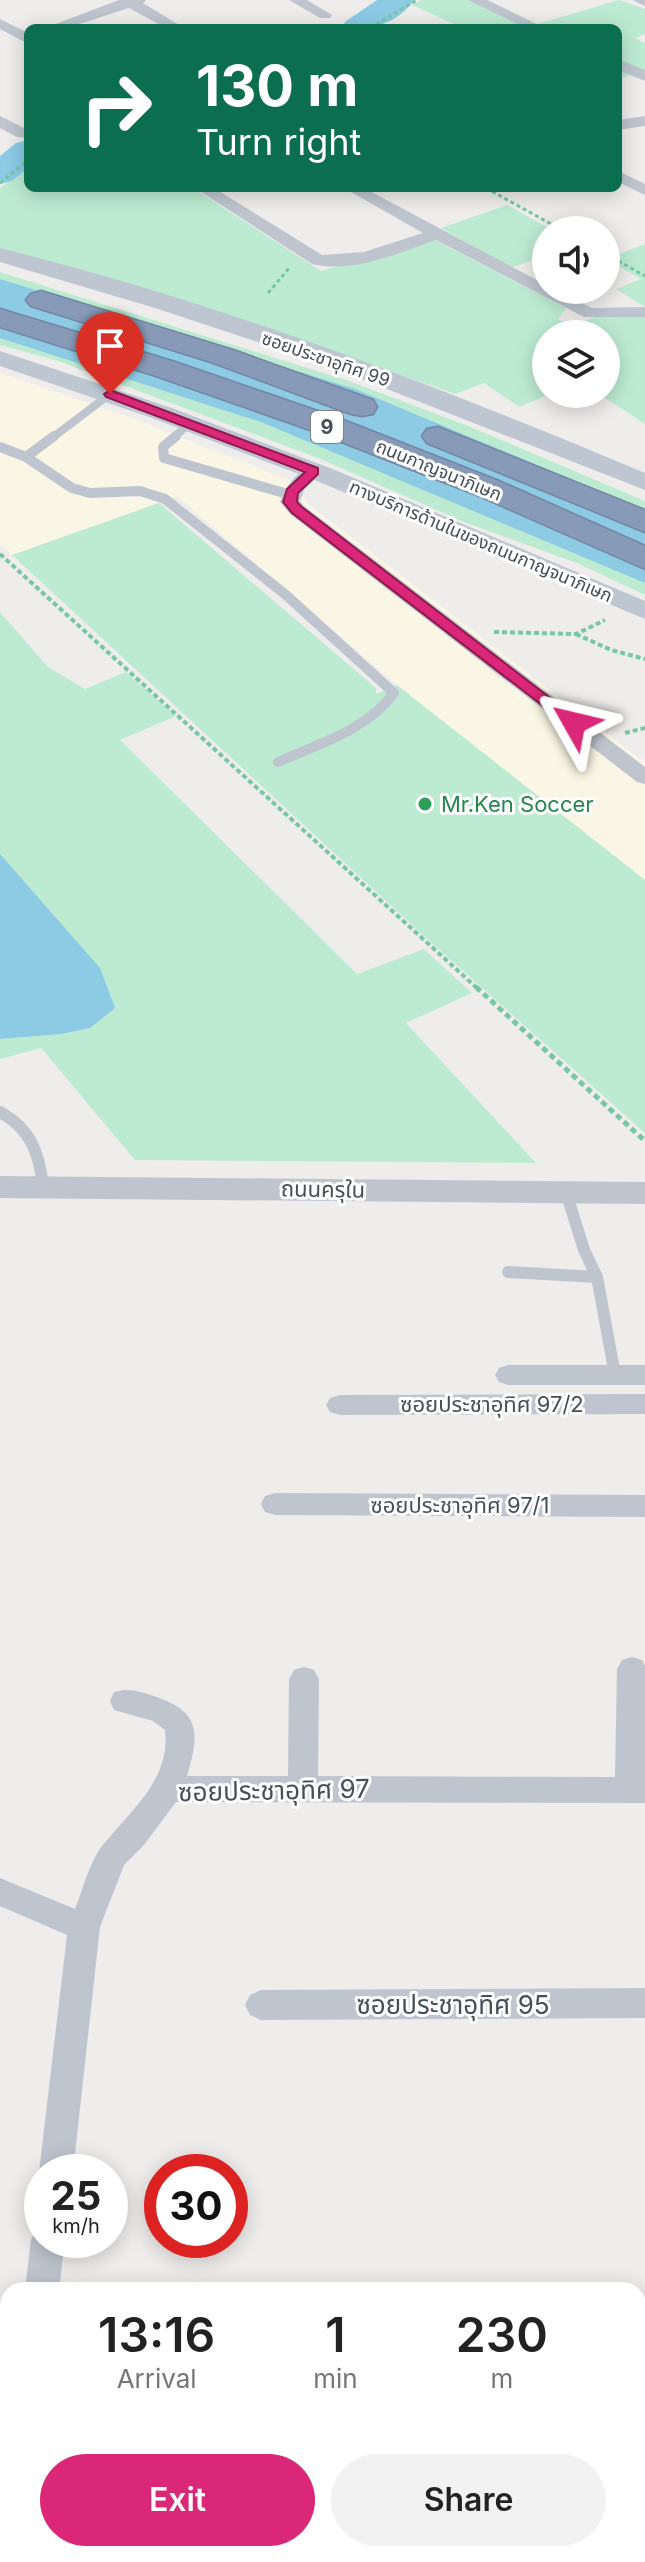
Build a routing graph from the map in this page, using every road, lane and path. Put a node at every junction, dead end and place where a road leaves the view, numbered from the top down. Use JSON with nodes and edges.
{"nodes":[{"id":1,"x":296,"y":0,"type":"edge"},
{"id":2,"x":417,"y":0,"type":"edge"},
{"id":3,"x":475,"y":0,"type":"edge"},
{"id":4,"x":132,"y":1,"type":"edge"},
{"id":5,"x":325,"y":15,"type":"dead end"},
{"id":6,"x":0,"y":23,"type":"edge"},
{"id":7,"x":64,"y":24,"type":"edge"},
{"id":8,"x":170,"y":24,"type":"edge"},
{"id":9,"x":377,"y":24,"type":"edge"},
{"id":10,"x":529,"y":24,"type":"edge"},
{"id":11,"x":24,"y":35,"type":"edge"},
{"id":12,"x":24,"y":38,"type":"edge"},
{"id":13,"x":0,"y":45,"type":"edge"},
{"id":14,"x":622,"y":66,"type":"edge"},
{"id":15,"x":645,"y":76,"type":"edge"},
{"id":16,"x":0,"y":121,"type":"edge"},
{"id":17,"x":645,"y":121,"type":"edge"},
{"id":18,"x":622,"y":124,"type":"edge"},
{"id":19,"x":23,"y":134,"type":"dead end"},
{"id":20,"x":24,"y":163,"type":"edge"},
{"id":21,"x":622,"y":178,"type":"edge"},
{"id":22,"x":0,"y":183,"type":"edge"},
{"id":23,"x":645,"y":190,"type":"edge"},
{"id":24,"x":209,"y":192,"type":"edge"},
{"id":25,"x":360,"y":192,"type":"edge"},
{"id":26,"x":493,"y":192,"type":"edge"},
{"id":27,"x":537,"y":216,"type":"edge"},
{"id":28,"x":439,"y":233,"type":"junction"},
{"id":29,"x":0,"y":255,"type":"edge"},
{"id":30,"x":318,"y":260,"type":"junction"},
{"id":31,"x":620,"y":262,"type":"edge"},
{"id":32,"x":645,"y":276,"type":"edge"},
{"id":33,"x":0,"y":289,"type":"edge"},
{"id":34,"x":268,"y":293,"type":"dead end"},
{"id":35,"x":645,"y":312,"type":"edge"},
{"id":36,"x":0,"y":318,"type":"edge"},
{"id":37,"x":0,"y":358,"type":"edge"},
{"id":38,"x":110,"y":394,"type":"junction"},
{"id":39,"x":189,"y":424,"type":"junction"},
{"id":40,"x":0,"y":447,"type":"edge"},
{"id":41,"x":26,"y":457,"type":"junction"},
{"id":42,"x":314,"y":471,"type":"junction"},
{"id":43,"x":645,"y":482,"type":"edge"},
{"id":44,"x":291,"y":495,"type":"junction"},
{"id":45,"x":645,"y":522,"type":"edge"},
{"id":46,"x":0,"y":554,"type":"edge"},
{"id":47,"x":645,"y":559,"type":"edge"},
{"id":48,"x":637,"y":607,"type":"edge"},
{"id":49,"x":576,"y":634,"type":"junction"},
{"id":50,"x":459,"y":635,"type":"junction"},
{"id":51,"x":645,"y":659,"type":"edge"},
{"id":52,"x":278,"y":762,"type":"dead end"},
{"id":53,"x":645,"y":777,"type":"edge"},
{"id":54,"x":0,"y":1112,"type":"edge"},
{"id":55,"x":645,"y":1141,"type":"edge"},
{"id":56,"x":43,"y":1186,"type":"junction"},
{"id":57,"x":0,"y":1187,"type":"edge"},
{"id":58,"x":566,"y":1192,"type":"junction"},
{"id":59,"x":645,"y":1193,"type":"edge"},
{"id":60,"x":508,"y":1272,"type":"dead end"},
{"id":61,"x":597,"y":1277,"type":"junction"},
{"id":62,"x":508,"y":1375,"type":"dead end"},
{"id":63,"x":615,"y":1375,"type":"junction"},
{"id":64,"x":645,"y":1375,"type":"edge"},
{"id":65,"x":645,"y":1404,"type":"edge"},
{"id":66,"x":340,"y":1405,"type":"dead end"},
{"id":67,"x":275,"y":1504,"type":"dead end"},
{"id":68,"x":645,"y":1506,"type":"edge"},
{"id":69,"x":632,"y":1669,"type":"dead end"},
{"id":70,"x":304,"y":1679,"type":"dead end"},
{"id":71,"x":125,"y":1701,"type":"dead end"},
{"id":72,"x":168,"y":1789,"type":"junction"},
{"id":73,"x":303,"y":1789,"type":"junction"},
{"id":74,"x":637,"y":1790,"type":"edge"},
{"id":75,"x":0,"y":1892,"type":"edge"},
{"id":76,"x":84,"y":1927,"type":"junction"},
{"id":77,"x":645,"y":2003,"type":"edge"},
{"id":78,"x":261,"y":2005,"type":"dead end"},
{"id":79,"x":58,"y":2154,"type":"edge"},
{"id":80,"x":46,"y":2258,"type":"edge"},
{"id":81,"x":43,"y":2282,"type":"edge"}],
"edges":[{"from":1,"to":5,"type":"street"},
{"from":2,"to":9,"type":"path"},
{"from":3,"to":10,"type":"street"},
{"from":4,"to":7,"type":"street"},
{"from":4,"to":8,"type":"street"},
{"from":6,"to":11,"type":"street"},
{"from":12,"to":13,"type":"street"},
{"from":14,"to":15,"type":"street"},
{"from":16,"to":19,"type":"street"},
{"from":17,"to":18,"type":"street"},
{"from":20,"to":22,"type":"path"},
{"from":21,"to":23,"type":"street"},
{"from":24,"to":30,"type":"street"},
{"from":25,"to":28,"type":"street"},
{"from":26,"to":27,"type":"path"},
{"from":28,"to":30,"type":"street"},
{"from":28,"to":35,"type":"street"},
{"from":29,"to":43,"type":"main road","name":"ซอยประชาอุทิศ 99"},
{"from":30,"to":34,"type":"path"},
{"from":31,"to":32,"type":"path"},
{"from":33,"to":45,"type":"highway","name":"ถนนกาญจนาภิเษก","number":"9"},
{"from":36,"to":47,"type":"highway","name":"ถนนกาญจนาภิเษก","number":"9"},
{"from":37,"to":38,"type":"main road","name":"ทางบริการด้านในของถนนกาญจนาภิเษก"},
{"from":38,"to":39,"type":"main road","name":"ทางบริการด้านในของถนนกาญจนาภิเษก"},
{"from":38,"to":41,"type":"lane"},
{"from":39,"to":42,"type":"main road","name":"ทางบริการด้านในของถนนกาญจนาภิเษก"},
{"from":39,"to":44,"type":"lane"},
{"from":40,"to":41,"type":"lane"},
{"from":41,"to":52,"type":"lane"},
{"from":42,"to":44,"type":"street"},
{"from":42,"to":48,"type":"main road","name":"ทางบริการด้านในของถนนกาญจนาภิเษก"},
{"from":44,"to":50,"type":"street"},
{"from":46,"to":55,"type":"path"},
{"from":48,"to":49,"type":"path"},
{"from":49,"to":50,"type":"path"},
{"from":49,"to":51,"type":"path"},
{"from":50,"to":53,"type":"street"},
{"from":54,"to":56,"type":"lane"},
{"from":56,"to":57,"type":"street","name":"ถนนครุใน"},
{"from":56,"to":58,"type":"street","name":"ถนนครุใน"},
{"from":58,"to":59,"type":"street","name":"ถนนครุใน"},
{"from":58,"to":61,"type":"lane"},
{"from":60,"to":61,"type":"lane"},
{"from":61,"to":63,"type":"lane"},
{"from":62,"to":63,"type":"street"},
{"from":63,"to":64,"type":"street"},
{"from":65,"to":66,"type":"street","name":"ซอยประชาอุทิศ 97/2"},
{"from":67,"to":68,"type":"street","name":"ซอยประชาอุทิศ 97/1"},
{"from":69,"to":74,"type":"street"},
{"from":70,"to":73,"type":"street"},
{"from":71,"to":72,"type":"street"},
{"from":72,"to":73,"type":"street","name":"ซอยประชาอุทิศ 97"},
{"from":72,"to":76,"type":"street","name":"ซอยประชาอุทิศ 97"},
{"from":73,"to":74,"type":"street","name":"ซอยประชาอุทิศ 97"},
{"from":75,"to":76,"type":"street"},
{"from":76,"to":79,"type":"street","name":"ซอยประชาอุทิศ 97"},
{"from":77,"to":78,"type":"street","name":"ซอยประชาอุทิศ 95"},
{"from":80,"to":81,"type":"street"}]}
